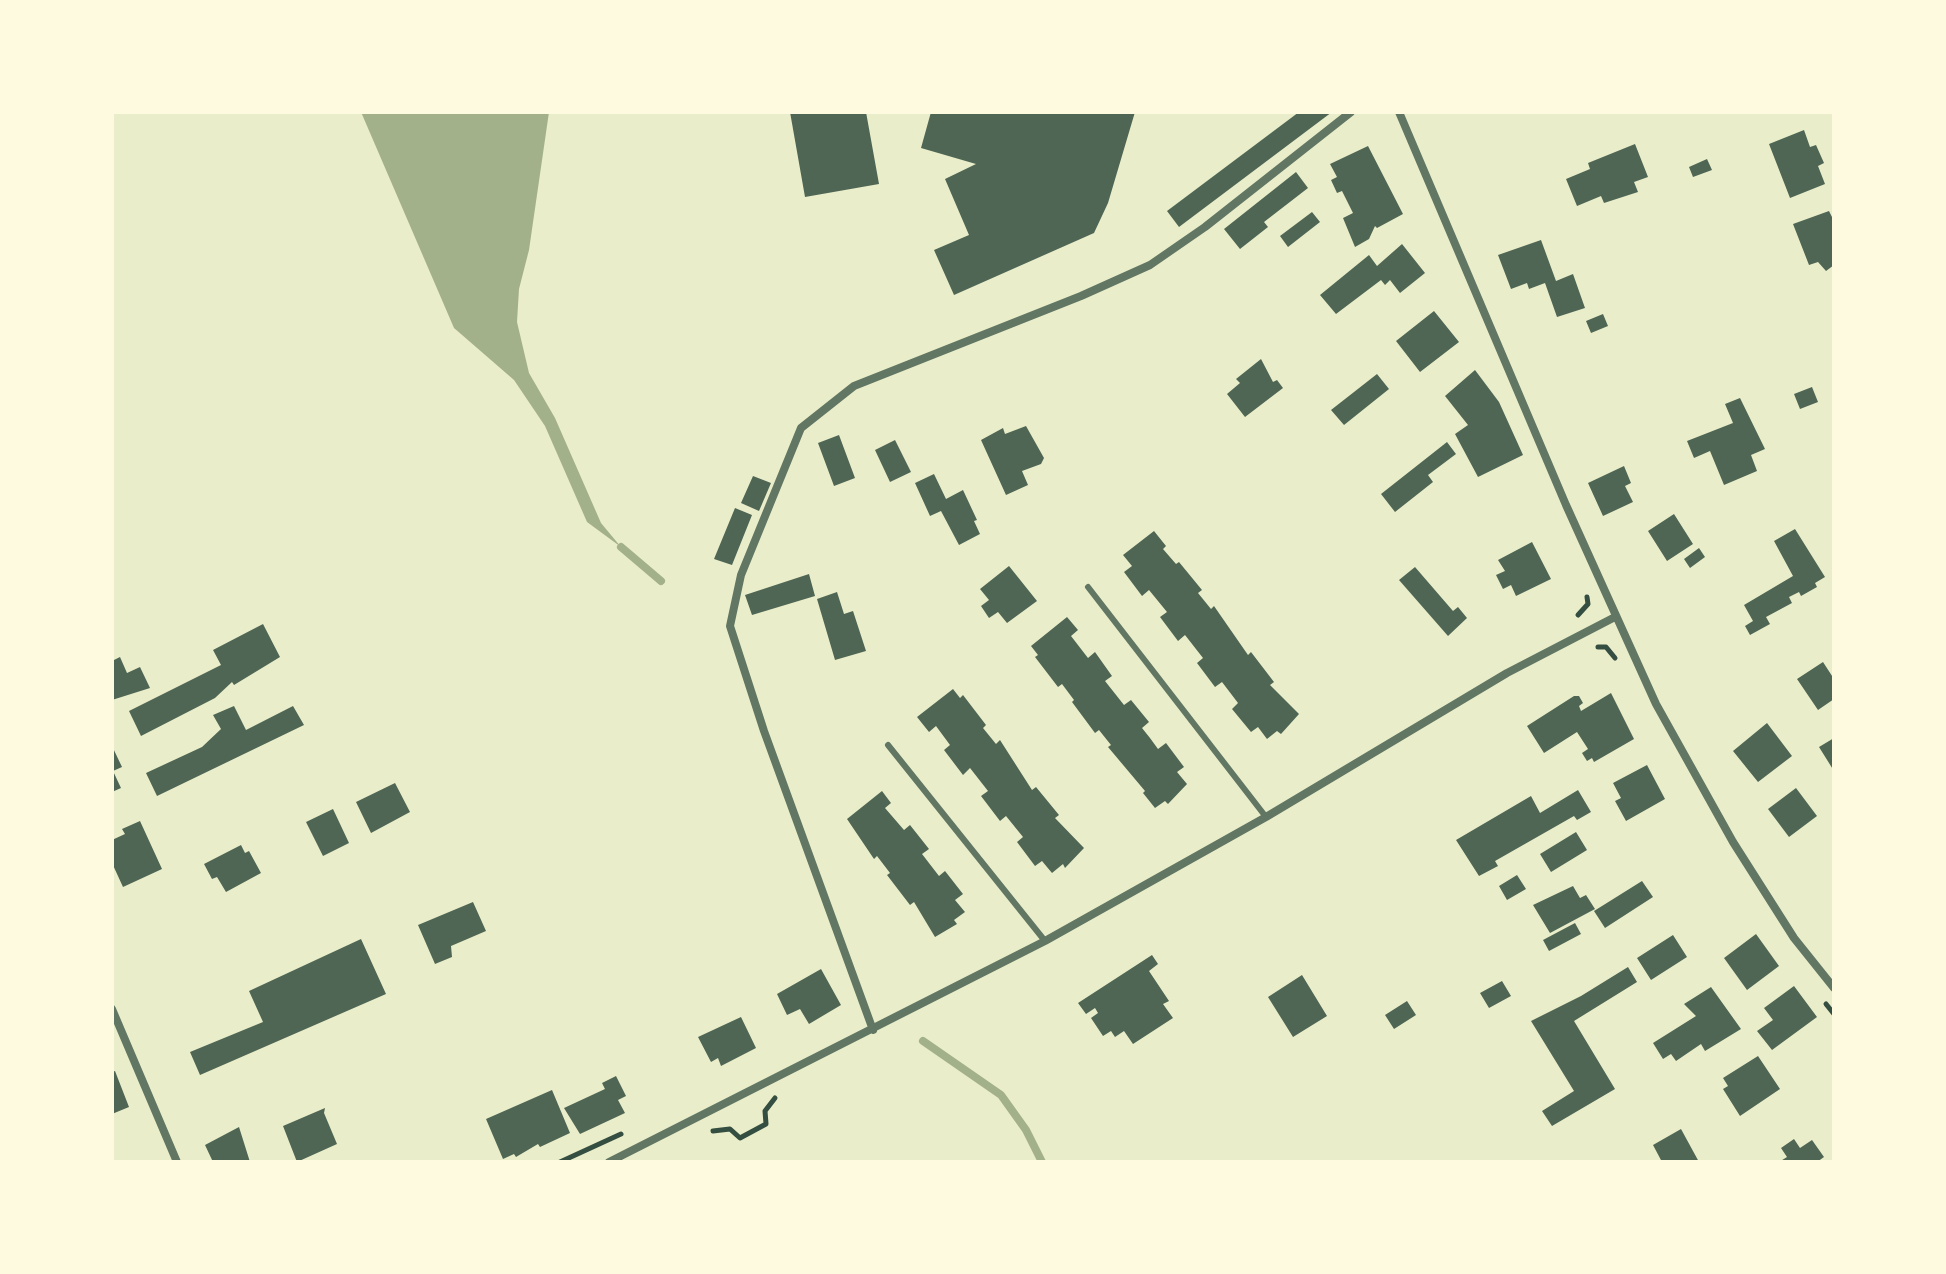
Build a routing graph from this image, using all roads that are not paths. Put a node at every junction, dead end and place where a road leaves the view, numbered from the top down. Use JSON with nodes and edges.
{"nodes":[{"id":1,"x":1351,"y":112,"type":"edge"},
{"id":2,"x":1399,"y":112,"type":"edge"},
{"id":3,"x":1088,"y":587,"type":"dead end"},
{"id":4,"x":1615,"y":617,"type":"junction"},
{"id":5,"x":888,"y":745,"type":"dead end"},
{"id":6,"x":1266,"y":817,"type":"junction"},
{"id":7,"x":1045,"y":941,"type":"junction"},
{"id":8,"x":1834,"y":988,"type":"edge"},
{"id":9,"x":112,"y":1009,"type":"edge"},
{"id":10,"x":873,"y":1030,"type":"junction"},
{"id":11,"x":177,"y":1162,"type":"edge"},
{"id":12,"x":609,"y":1162,"type":"edge"}],
"edges":[{"from":1,"to":10,"type":"street"},
{"from":2,"to":4,"type":"street"},
{"from":3,"to":6,"type":"lane"},
{"from":4,"to":6,"type":"street"},
{"from":4,"to":8,"type":"street"},
{"from":5,"to":7,"type":"lane"},
{"from":6,"to":7,"type":"street"},
{"from":7,"to":10,"type":"street"},
{"from":9,"to":11,"type":"street"},
{"from":10,"to":12,"type":"street"}]}
